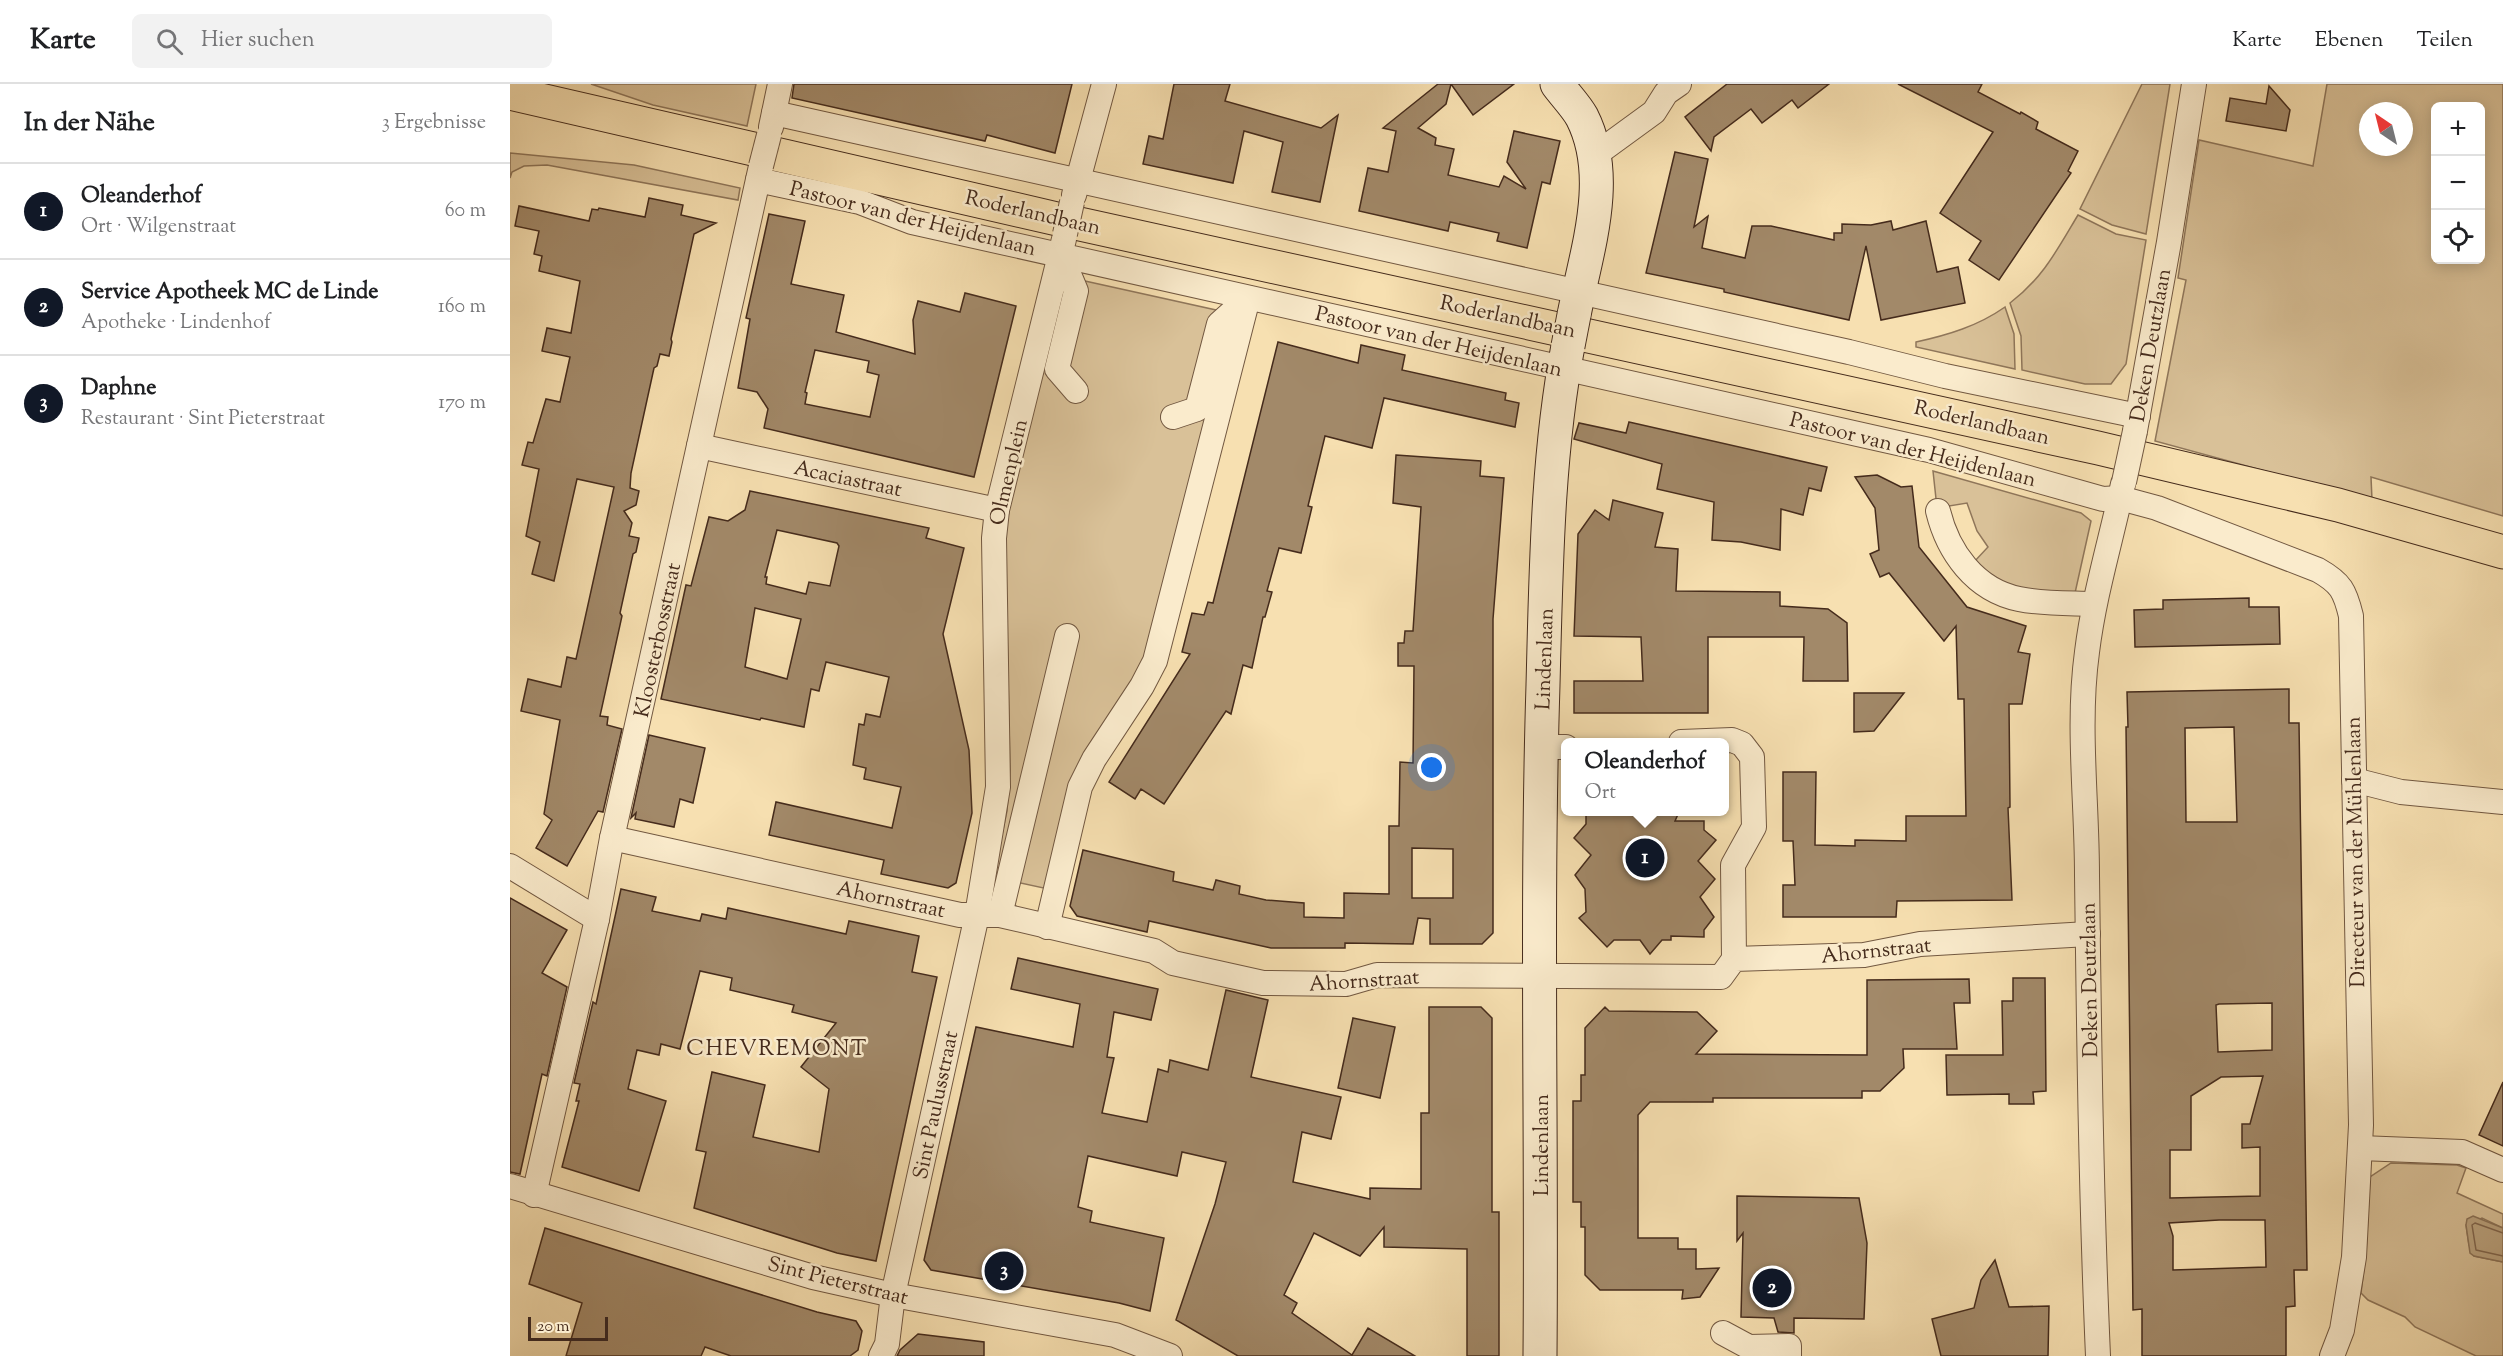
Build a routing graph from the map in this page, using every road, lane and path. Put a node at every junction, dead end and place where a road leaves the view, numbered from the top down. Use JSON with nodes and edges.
{"nodes":[{"id":1,"x":780,"y":84,"type":"edge"},
{"id":2,"x":1104,"y":84,"type":"edge"},
{"id":3,"x":1557,"y":84,"type":"edge"},
{"id":4,"x":1679,"y":84,"type":"edge"},
{"id":5,"x":2193,"y":84,"type":"edge"},
{"id":6,"x":510,"y":93,"type":"edge"},
{"id":7,"x":771,"y":124,"type":"junction"},
{"id":8,"x":1595,"y":155,"type":"junction"},
{"id":9,"x":760,"y":173,"type":"junction"},
{"id":10,"x":1075,"y":192,"type":"junction"},
{"id":11,"x":1063,"y":244,"type":"junction"},
{"id":12,"x":1248,"y":298,"type":"junction"},
{"id":13,"x":1571,"y":331,"type":"junction"},
{"id":14,"x":1076,"y":391,"type":"dead end"},
{"id":15,"x":1173,"y":417,"type":"dead end"},
{"id":16,"x":2136,"y":423,"type":"junction"},
{"id":17,"x":699,"y":446,"type":"junction"},
{"id":18,"x":2122,"y":490,"type":"junction"},
{"id":19,"x":997,"y":510,"type":"junction"},
{"id":20,"x":1938,"y":511,"type":"dead end"},
{"id":21,"x":2503,"y":552,"type":"edge"},
{"id":22,"x":2094,"y":604,"type":"junction"},
{"id":23,"x":1067,"y":636,"type":"dead end"},
{"id":24,"x":1729,"y":740,"type":"edge"},
{"id":25,"x":1553,"y":747,"type":"edge"},
{"id":26,"x":2354,"y":780,"type":"junction"},
{"id":27,"x":2503,"y":802,"type":"edge"},
{"id":28,"x":612,"y":838,"type":"junction"},
{"id":29,"x":510,"y":866,"type":"edge"},
{"id":30,"x":988,"y":915,"type":"junction"},
{"id":31,"x":597,"y":918,"type":"junction"},
{"id":32,"x":1047,"y":927,"type":"junction"},
{"id":33,"x":2088,"y":934,"type":"junction"},
{"id":34,"x":1734,"y":959,"type":"junction"},
{"id":35,"x":1541,"y":975,"type":"junction"},
{"id":36,"x":2360,"y":1148,"type":"junction"},
{"id":37,"x":2503,"y":1170,"type":"edge"},
{"id":38,"x":510,"y":1186,"type":"edge"},
{"id":39,"x":534,"y":1195,"type":"junction"},
{"id":40,"x":893,"y":1295,"type":"junction"},
{"id":41,"x":1723,"y":1333,"type":"dead end"},
{"id":42,"x":881,"y":1356,"type":"edge"},
{"id":43,"x":1170,"y":1356,"type":"edge"},
{"id":44,"x":1540,"y":1356,"type":"edge"},
{"id":45,"x":1789,"y":1356,"type":"edge"},
{"id":46,"x":2098,"y":1356,"type":"edge"},
{"id":47,"x":2331,"y":1356,"type":"edge"}],
"edges":[{"from":1,"to":7,"type":"street","name":"Kloosterbosstraat"},
{"from":2,"to":10,"type":"street","name":"Olmenplein"},
{"from":3,"to":8,"type":"street","name":"Lindenlaan"},
{"from":4,"to":8,"type":"street"},
{"from":5,"to":16,"type":"street","name":"Deken Deutzlaan"},
{"from":6,"to":21,"type":"main road","name":"Roderlandbaan"},
{"from":7,"to":9,"type":"street","name":"Kloosterbosstraat","bridge":true},
{"from":7,"to":10,"type":"street","name":"Pastoor van der Heijdenlaan"},
{"from":8,"to":13,"type":"street","name":"Lindenlaan"},
{"from":9,"to":11,"type":"street","name":"Pastoor van der Heijdenlaan"},
{"from":9,"to":17,"type":"street","name":"Kloosterbosstraat"},
{"from":10,"to":11,"type":"street","name":"Olmenplein","bridge":true},
{"from":10,"to":13,"type":"street","name":"Pastoor van der Heijdenlaan"},
{"from":11,"to":12,"type":"street","name":"Pastoor van der Heijdenlaan"},
{"from":11,"to":14,"type":"street"},
{"from":11,"to":19,"type":"street","name":"Olmenplein"},
{"from":12,"to":13,"type":"street","name":"Pastoor van der Heijdenlaan"},
{"from":12,"to":15,"type":"street"},
{"from":12,"to":32,"type":"street"},
{"from":13,"to":16,"type":"street","name":"Pastoor van der Heijdenlaan"},
{"from":13,"to":18,"type":"street","name":"Pastoor van der Heijdenlaan"},
{"from":13,"to":25,"type":"street","name":"Lindenlaan"},
{"from":16,"to":18,"type":"street","name":"Deken Deutzlaan","bridge":true},
{"from":17,"to":19,"type":"street","name":"Acaciastraat"},
{"from":17,"to":28,"type":"street","name":"Kloosterbosstraat"},
{"from":18,"to":22,"type":"street","name":"Deken Deutzlaan"},
{"from":18,"to":26,"type":"street","name":"Directeur van der Mühlenlaan"},
{"from":19,"to":30,"type":"street","name":"Olmenplein"},
{"from":20,"to":22,"type":"street"},
{"from":22,"to":33,"type":"street","name":"Deken Deutzlaan"},
{"from":23,"to":30,"type":"street"},
{"from":24,"to":34,"type":"street"},
{"from":25,"to":35,"type":"street","name":"Lindenlaan"},
{"from":26,"to":27,"type":"street"},
{"from":26,"to":36,"type":"street","name":"Directeur van der Mühlenlaan"},
{"from":28,"to":30,"type":"street","name":"Ahornstraat"},
{"from":28,"to":31,"type":"street","name":"Kloosterbosstraat"},
{"from":29,"to":31,"type":"street"},
{"from":30,"to":32,"type":"street","name":"Ahornstraat"},
{"from":30,"to":40,"type":"street","name":"Sint Paulusstraat"},
{"from":31,"to":39,"type":"street","name":"Kloosterbosstraat"},
{"from":32,"to":35,"type":"street","name":"Ahornstraat"},
{"from":33,"to":34,"type":"street","name":"Ahornstraat"},
{"from":33,"to":46,"type":"street","name":"Deken Deutzlaan"},
{"from":34,"to":35,"type":"street","name":"Ahornstraat"},
{"from":35,"to":44,"type":"street","name":"Lindenlaan"},
{"from":36,"to":37,"type":"street"},
{"from":36,"to":47,"type":"street","name":"Directeur van der Mühlenlaan"},
{"from":38,"to":39,"type":"street","name":"Sint Pieterstraat"},
{"from":39,"to":40,"type":"street","name":"Sint Pieterstraat"},
{"from":40,"to":42,"type":"street","name":"Sint Paulusstraat"},
{"from":40,"to":43,"type":"street","name":"Sint Pieterstraat"},
{"from":41,"to":45,"type":"street"}]}
